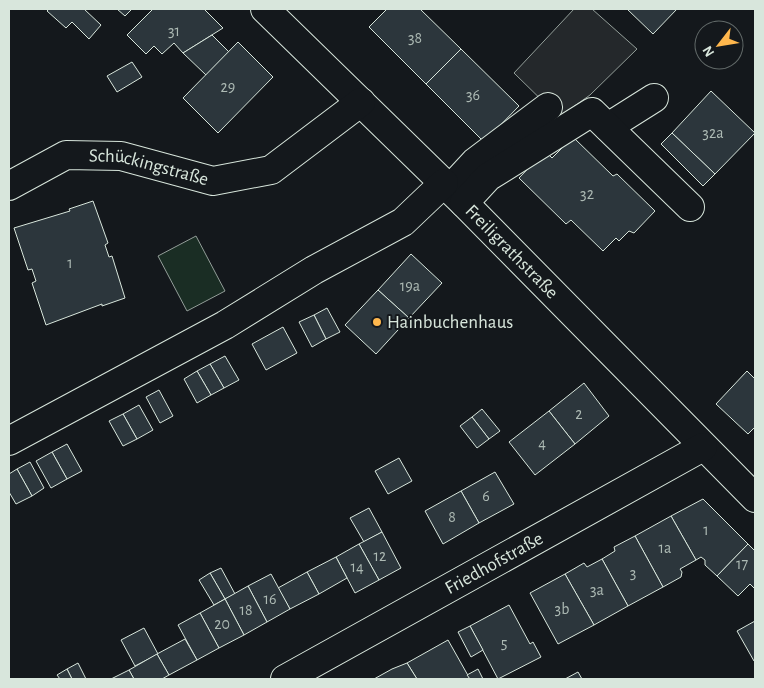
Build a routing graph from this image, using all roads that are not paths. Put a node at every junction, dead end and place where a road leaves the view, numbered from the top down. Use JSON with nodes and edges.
{"nodes":[{"id":1,"x":265,"y":9,"type":"edge"},
{"id":2,"x":654,"y":98,"type":"dead end"},
{"id":3,"x":361,"y":102,"type":"junction"},
{"id":4,"x":548,"y":107,"type":"dead end"},
{"id":5,"x":608,"y":127,"type":"junction"},
{"id":6,"x":9,"y":186,"type":"edge"},
{"id":7,"x":452,"y":192,"type":"junction"},
{"id":8,"x":690,"y":207,"type":"dead end"},
{"id":9,"x":9,"y":441,"type":"edge"},
{"id":10,"x":703,"y":448,"type":"junction"},
{"id":11,"x":755,"y":498,"type":"edge"},
{"id":12,"x":284,"y":679,"type":"edge"}],
"edges":[{"from":1,"to":3,"type":"street","name":"Freiligrathstraße"},
{"from":2,"to":5,"type":"street"},
{"from":3,"to":6,"type":"street","name":"Schückingstraße"},
{"from":3,"to":7,"type":"street","name":"Freiligrathstraße"},
{"from":4,"to":7,"type":"street"},
{"from":5,"to":7,"type":"street"},
{"from":5,"to":8,"type":"street"},
{"from":7,"to":9,"type":"street"},
{"from":7,"to":10,"type":"street","name":"Freiligrathstraße"},
{"from":10,"to":11,"type":"street","name":"Freiligrathstraße"},
{"from":10,"to":12,"type":"street","name":"Friedhofstraße"}]}
